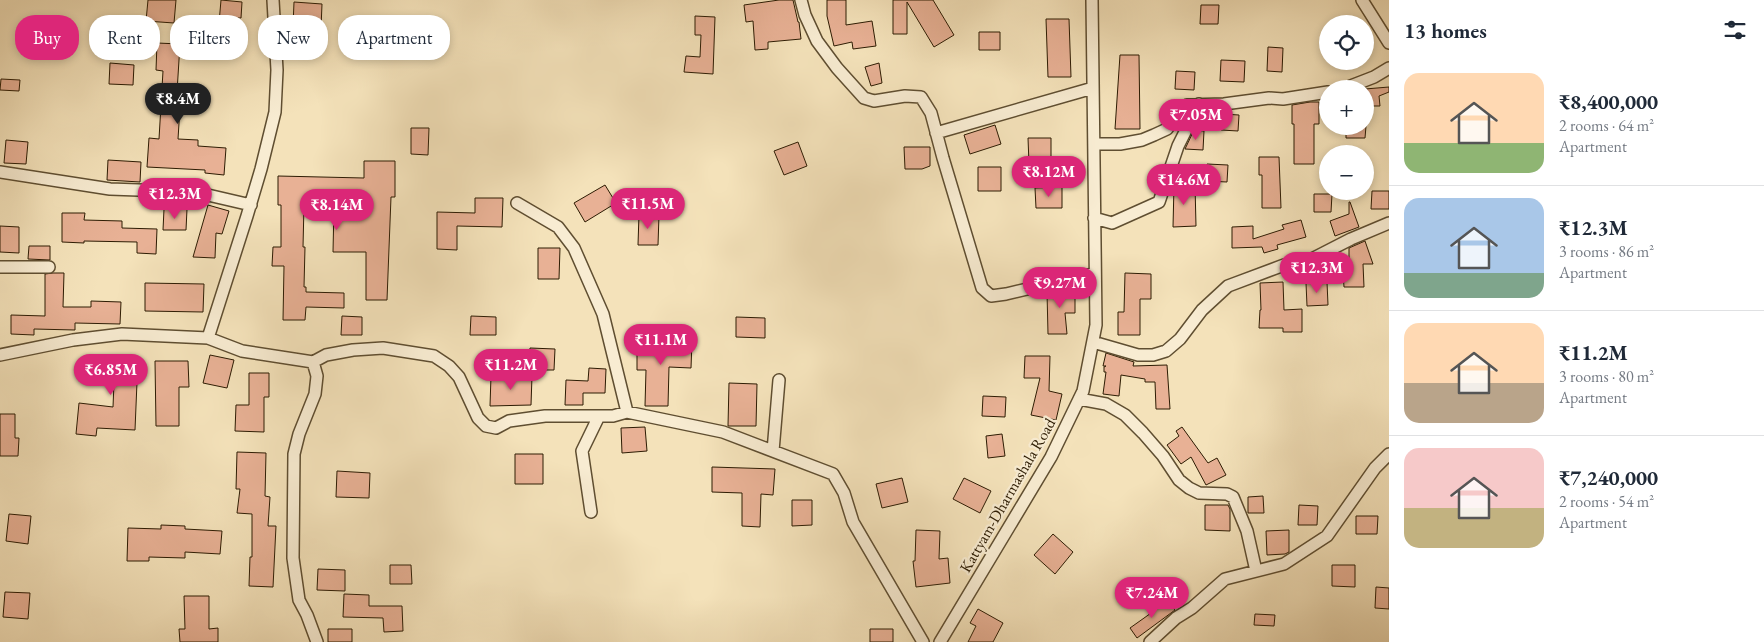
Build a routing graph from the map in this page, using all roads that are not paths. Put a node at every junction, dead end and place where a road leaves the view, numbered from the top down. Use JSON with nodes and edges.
{"nodes":[{"id":1,"x":274,"y":0,"type":"edge"},
{"id":2,"x":801,"y":0,"type":"edge"},
{"id":3,"x":1092,"y":0,"type":"edge"},
{"id":4,"x":1363,"y":0,"type":"edge"},
{"id":5,"x":1389,"y":43,"type":"edge"},
{"id":6,"x":1389,"y":68,"type":"edge"},
{"id":7,"x":1366,"y":80,"type":"edge"},
{"id":8,"x":1093,"y":88,"type":"junction"},
{"id":9,"x":1319,"y":93,"type":"edge"},
{"id":10,"x":1199,"y":104,"type":"junction"},
{"id":11,"x":936,"y":133,"type":"junction"},
{"id":12,"x":1094,"y":144,"type":"junction"},
{"id":13,"x":0,"y":172,"type":"edge"},
{"id":14,"x":517,"y":203,"type":"dead end"},
{"id":15,"x":250,"y":205,"type":"junction"},
{"id":16,"x":1094,"y":218,"type":"junction"},
{"id":17,"x":1389,"y":223,"type":"edge"},
{"id":18,"x":0,"y":267,"type":"edge"},
{"id":19,"x":49,"y":267,"type":"dead end"},
{"id":20,"x":1094,"y":273,"type":"junction"},
{"id":21,"x":208,"y":338,"type":"junction"},
{"id":22,"x":1093,"y":342,"type":"junction"},
{"id":23,"x":0,"y":355,"type":"edge"},
{"id":24,"x":313,"y":362,"type":"junction"},
{"id":25,"x":779,"y":380,"type":"dead end"},
{"id":26,"x":1079,"y":399,"type":"junction"},
{"id":27,"x":627,"y":412,"type":"junction"},
{"id":28,"x":599,"y":416,"type":"junction"},
{"id":29,"x":773,"y":451,"type":"junction"},
{"id":30,"x":1389,"y":454,"type":"edge"},
{"id":31,"x":591,"y":512,"type":"dead end"},
{"id":32,"x":1256,"y":571,"type":"junction"},
{"id":33,"x":317,"y":642,"type":"edge"},
{"id":34,"x":923,"y":642,"type":"edge"},
{"id":35,"x":940,"y":642,"type":"edge"},
{"id":36,"x":1150,"y":642,"type":"edge"}],
"edges":[{"from":1,"to":15,"type":"street"},
{"from":2,"to":11,"type":"street"},
{"from":3,"to":8,"type":"street","name":"Kattyam-Dharmashala Road"},
{"from":4,"to":5,"type":"street"},
{"from":6,"to":7,"type":"street"},
{"from":8,"to":11,"type":"street"},
{"from":8,"to":12,"type":"street","name":"Kattyam-Dharmashala Road"},
{"from":9,"to":10,"type":"street"},
{"from":10,"to":12,"type":"street"},
{"from":10,"to":16,"type":"street"},
{"from":11,"to":20,"type":"street"},
{"from":12,"to":16,"type":"street","name":"Kattyam-Dharmashala Road"},
{"from":13,"to":15,"type":"street"},
{"from":14,"to":27,"type":"street"},
{"from":15,"to":21,"type":"street"},
{"from":16,"to":20,"type":"street","name":"Kattyam-Dharmashala Road"},
{"from":17,"to":22,"type":"street"},
{"from":18,"to":19,"type":"street"},
{"from":20,"to":22,"type":"street","name":"Kattyam-Dharmashala Road"},
{"from":21,"to":23,"type":"street"},
{"from":21,"to":24,"type":"street"},
{"from":22,"to":26,"type":"street","name":"Kattyam-Dharmashala Road"},
{"from":24,"to":28,"type":"street"},
{"from":24,"to":33,"type":"street"},
{"from":25,"to":29,"type":"street"},
{"from":26,"to":32,"type":"street"},
{"from":26,"to":35,"type":"street","name":"Kattyam-Dharmashala Road"},
{"from":27,"to":28,"type":"street"},
{"from":27,"to":29,"type":"street"},
{"from":28,"to":31,"type":"street"},
{"from":29,"to":34,"type":"street"},
{"from":30,"to":32,"type":"street"},
{"from":32,"to":36,"type":"street"}]}
